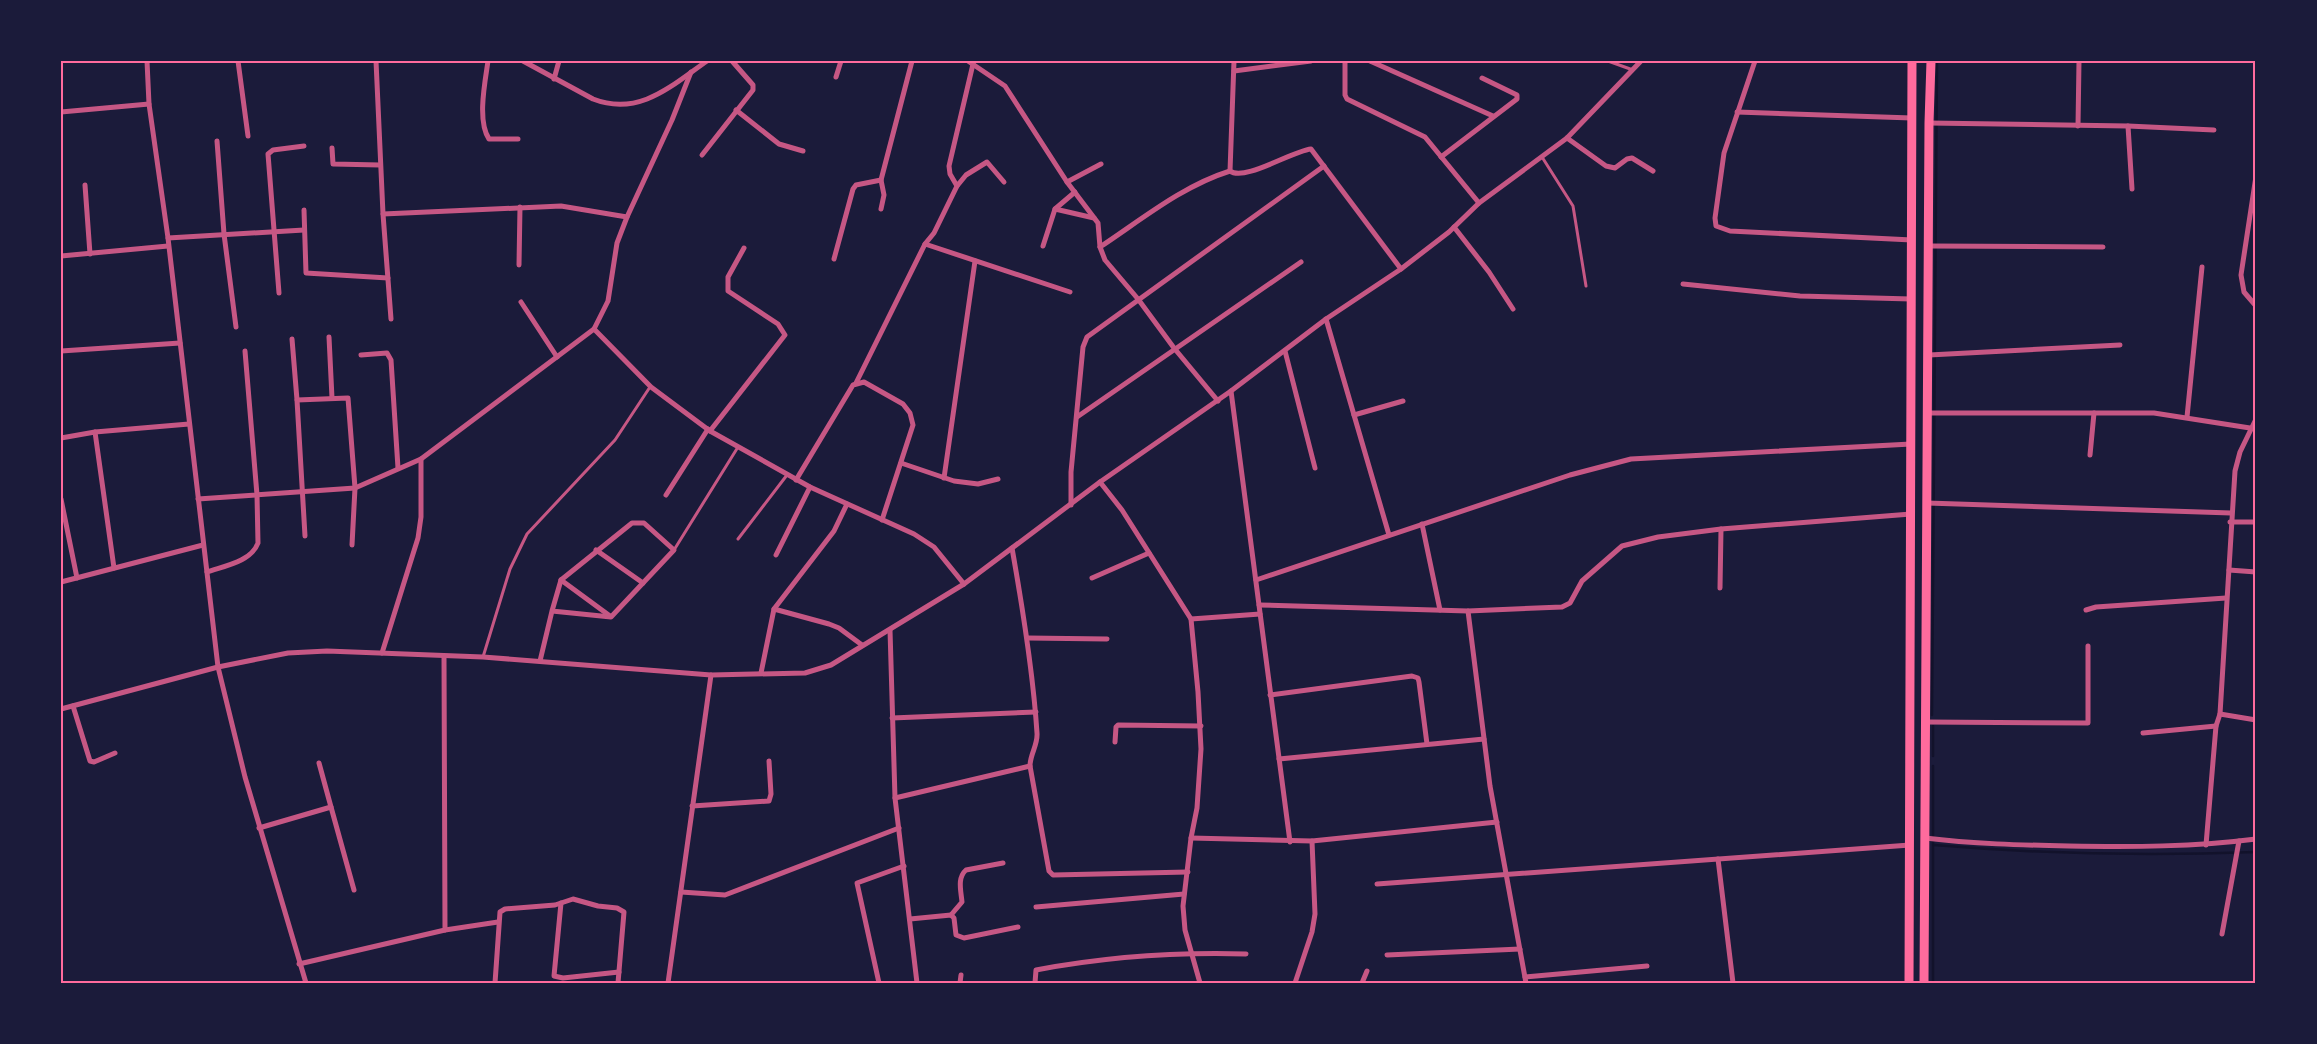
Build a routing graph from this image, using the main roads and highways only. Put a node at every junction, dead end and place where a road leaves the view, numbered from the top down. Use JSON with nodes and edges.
{"nodes":[{"id":1,"x":1912,"y":61,"type":"edge"},
{"id":2,"x":1931,"y":61,"type":"edge"},
{"id":3,"x":1910,"y":633,"type":"junction"},
{"id":4,"x":1928,"y":634,"type":"junction"},
{"id":5,"x":1909,"y":983,"type":"edge"},
{"id":6,"x":1924,"y":983,"type":"edge"}],
"edges":[{"from":1,"to":3,"type":"main road"},
{"from":2,"to":4,"type":"main road"},
{"from":3,"to":4,"type":"main road"},
{"from":3,"to":5,"type":"main road"},
{"from":4,"to":6,"type":"main road"}]}
